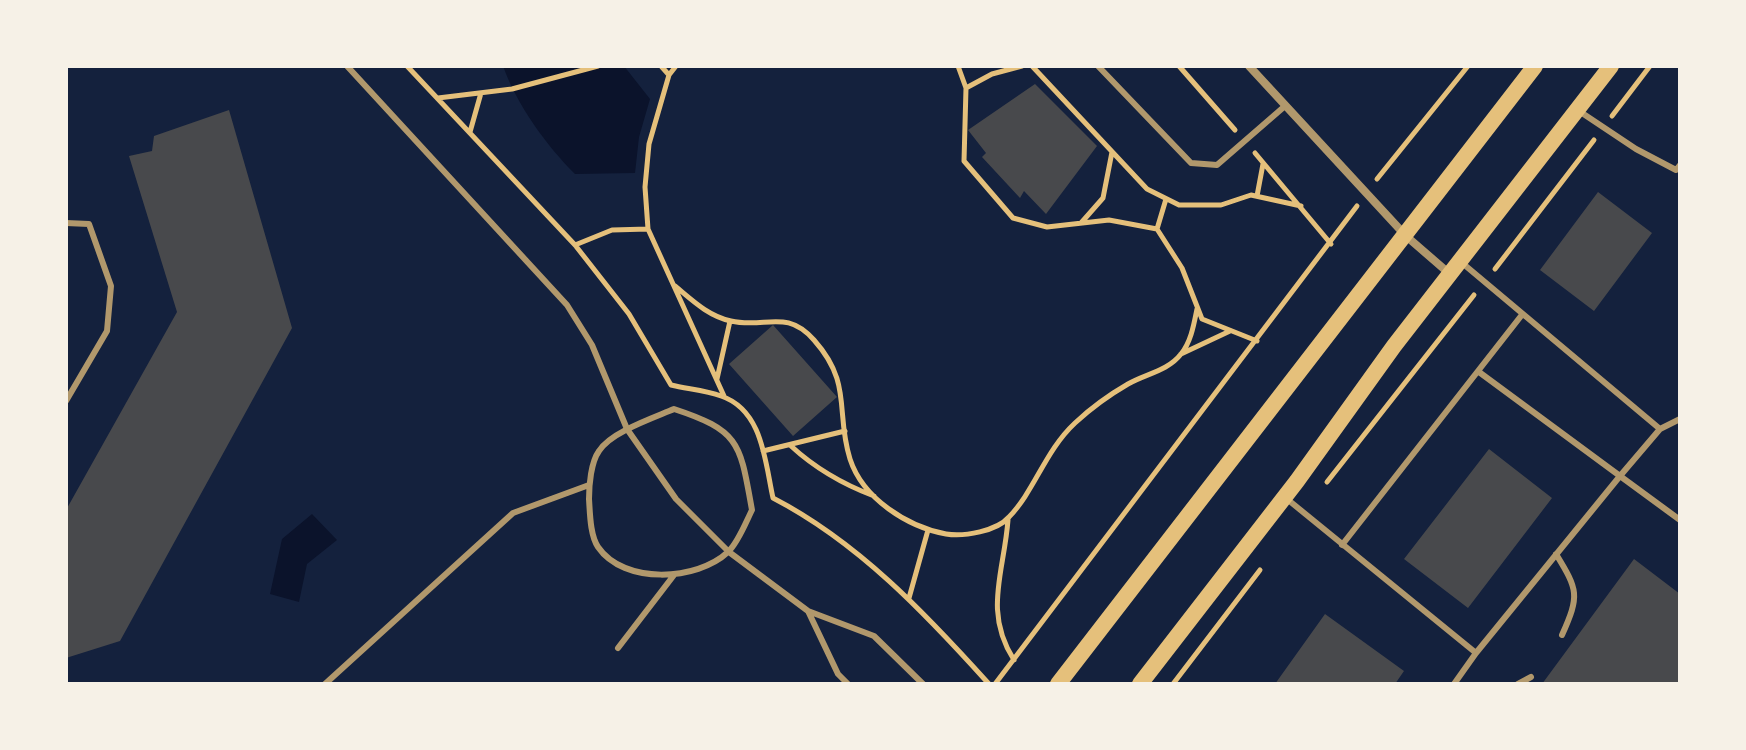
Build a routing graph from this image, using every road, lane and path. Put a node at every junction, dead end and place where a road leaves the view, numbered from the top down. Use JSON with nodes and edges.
{"nodes":[{"id":1,"x":347,"y":66,"type":"edge"},
{"id":2,"x":407,"y":66,"type":"edge"},
{"id":3,"x":598,"y":66,"type":"edge"},
{"id":4,"x":661,"y":66,"type":"edge"},
{"id":5,"x":676,"y":66,"type":"edge"},
{"id":6,"x":958,"y":66,"type":"edge"},
{"id":7,"x":1022,"y":66,"type":"edge"},
{"id":8,"x":1032,"y":66,"type":"edge"},
{"id":9,"x":1098,"y":66,"type":"edge"},
{"id":10,"x":1249,"y":66,"type":"edge"},
{"id":11,"x":1468,"y":66,"type":"edge"},
{"id":12,"x":1535,"y":66,"type":"edge"},
{"id":13,"x":1611,"y":66,"type":"edge"},
{"id":14,"x":1650,"y":66,"type":"edge"},
{"id":15,"x":669,"y":75,"type":"junction"},
{"id":16,"x":966,"y":88,"type":"junction"},
{"id":17,"x":481,"y":93,"type":"junction"},
{"id":18,"x":438,"y":98,"type":"junction"},
{"id":19,"x":1285,"y":106,"type":"junction"},
{"id":20,"x":1577,"y":110,"type":"junction"},
{"id":21,"x":1603,"y":128,"type":"junction"},
{"id":22,"x":470,"y":132,"type":"junction"},
{"id":23,"x":1112,"y":151,"type":"junction"},
{"id":24,"x":1263,"y":163,"type":"dead end"},
{"id":25,"x":1680,"y":165,"type":"edge"},
{"id":26,"x":1366,"y":193,"type":"junction"},
{"id":27,"x":1257,"y":196,"type":"junction"},
{"id":28,"x":1166,"y":199,"type":"junction"},
{"id":29,"x":1301,"y":206,"type":"dead end"},
{"id":30,"x":66,"y":223,"type":"edge"},
{"id":31,"x":1081,"y":223,"type":"junction"},
{"id":32,"x":648,"y":229,"type":"junction"},
{"id":33,"x":1157,"y":229,"type":"junction"},
{"id":34,"x":1406,"y":236,"type":"junction"},
{"id":35,"x":575,"y":245,"type":"junction"},
{"id":36,"x":1456,"y":268,"type":"junction"},
{"id":37,"x":1484,"y":282,"type":"junction"},
{"id":38,"x":675,"y":286,"type":"junction"},
{"id":39,"x":1197,"y":309,"type":"junction"},
{"id":40,"x":1521,"y":316,"type":"junction"},
{"id":41,"x":730,"y":321,"type":"junction"},
{"id":42,"x":1231,"y":330,"type":"junction"},
{"id":43,"x":1257,"y":341,"type":"junction"},
{"id":44,"x":1181,"y":355,"type":"junction"},
{"id":45,"x":1479,"y":372,"type":"junction"},
{"id":46,"x":716,"y":380,"type":"junction"},
{"id":47,"x":724,"y":396,"type":"junction"},
{"id":48,"x":66,"y":401,"type":"edge"},
{"id":49,"x":1680,"y":419,"type":"edge"},
{"id":50,"x":627,"y":429,"type":"junction"},
{"id":51,"x":1660,"y":429,"type":"junction"},
{"id":52,"x":845,"y":431,"type":"junction"},
{"id":53,"x":791,"y":446,"type":"junction"},
{"id":54,"x":763,"y":451,"type":"junction"},
{"id":55,"x":1620,"y":476,"type":"junction"},
{"id":56,"x":589,"y":485,"type":"junction"},
{"id":57,"x":1284,"y":497,"type":"junction"},
{"id":58,"x":879,"y":498,"type":"junction"},
{"id":59,"x":1303,"y":514,"type":"junction"},
{"id":60,"x":1009,"y":519,"type":"junction"},
{"id":61,"x":1680,"y":520,"type":"edge"},
{"id":62,"x":928,"y":530,"type":"junction"},
{"id":63,"x":1342,"y":545,"type":"junction"},
{"id":64,"x":729,"y":552,"type":"junction"},
{"id":65,"x":1556,"y":554,"type":"junction"},
{"id":66,"x":1266,"y":562,"type":"dead end"},
{"id":67,"x":674,"y":575,"type":"junction"},
{"id":68,"x":909,"y":598,"type":"junction"},
{"id":69,"x":808,"y":611,"type":"junction"},
{"id":70,"x":1562,"y":635,"type":"dead end"},
{"id":71,"x":618,"y":648,"type":"dead end"},
{"id":72,"x":1476,"y":653,"type":"junction"},
{"id":73,"x":1014,"y":660,"type":"junction"},
{"id":74,"x":1531,"y":677,"type":"dead end"},
{"id":75,"x":325,"y":684,"type":"edge"},
{"id":76,"x":848,"y":684,"type":"edge"},
{"id":77,"x":923,"y":684,"type":"edge"},
{"id":78,"x":992,"y":684,"type":"edge"},
{"id":79,"x":1058,"y":684,"type":"edge"},
{"id":80,"x":1140,"y":684,"type":"edge"},
{"id":81,"x":1173,"y":684,"type":"edge"},
{"id":82,"x":1455,"y":684,"type":"edge"},
{"id":83,"x":1518,"y":684,"type":"edge"}],
"edges":[{"from":1,"to":50,"type":"lane"},
{"from":2,"to":18,"type":"path"},
{"from":3,"to":17,"type":"path"},
{"from":4,"to":15,"type":"path"},
{"from":5,"to":15,"type":"path"},
{"from":6,"to":16,"type":"path"},
{"from":7,"to":16,"type":"path"},
{"from":8,"to":23,"type":"path"},
{"from":9,"to":19,"type":"lane"},
{"from":10,"to":19,"type":"street"},
{"from":11,"to":26,"type":"path"},
{"from":12,"to":34,"type":"main road"},
{"from":13,"to":20,"type":"main road"},
{"from":14,"to":21,"type":"path"},
{"from":15,"to":32,"type":"path"},
{"from":16,"to":31,"type":"path"},
{"from":17,"to":18,"type":"path"},
{"from":17,"to":22,"type":"path"},
{"from":18,"to":22,"type":"path"},
{"from":19,"to":26,"type":"street"},
{"from":20,"to":21,"type":"lane"},
{"from":20,"to":36,"type":"main road"},
{"from":21,"to":25,"type":"lane"},
{"from":21,"to":37,"type":"path"},
{"from":22,"to":35,"type":"path"},
{"from":23,"to":28,"type":"path"},
{"from":23,"to":31,"type":"path"},
{"from":24,"to":27,"type":"path"},
{"from":26,"to":34,"type":"street"},
{"from":26,"to":43,"type":"path"},
{"from":27,"to":28,"type":"path"},
{"from":27,"to":29,"type":"path"},
{"from":28,"to":33,"type":"path"},
{"from":30,"to":48,"type":"lane"},
{"from":31,"to":33,"type":"path"},
{"from":32,"to":35,"type":"path"},
{"from":32,"to":38,"type":"path"},
{"from":33,"to":39,"type":"path"},
{"from":34,"to":36,"type":"street"},
{"from":34,"to":79,"type":"main road"},
{"from":35,"to":47,"type":"path"},
{"from":36,"to":37,"type":"lane"},
{"from":36,"to":57,"type":"main road"},
{"from":37,"to":40,"type":"lane"},
{"from":37,"to":59,"type":"path"},
{"from":38,"to":41,"type":"path"},
{"from":38,"to":46,"type":"path"},
{"from":39,"to":42,"type":"path"},
{"from":39,"to":44,"type":"path"},
{"from":40,"to":45,"type":"lane"},
{"from":40,"to":51,"type":"lane"},
{"from":41,"to":46,"type":"path"},
{"from":41,"to":52,"type":"path"},
{"from":42,"to":43,"type":"path"},
{"from":42,"to":44,"type":"path"},
{"from":43,"to":73,"type":"path"},
{"from":44,"to":60,"type":"path"},
{"from":45,"to":55,"type":"lane"},
{"from":45,"to":63,"type":"lane"},
{"from":46,"to":47,"type":"path"},
{"from":47,"to":54,"type":"path"},
{"from":49,"to":51,"type":"lane"},
{"from":50,"to":56,"type":"lane"},
{"from":50,"to":64,"type":"lane"},
{"from":50,"to":64,"type":"lane"},
{"from":51,"to":55,"type":"lane"},
{"from":52,"to":53,"type":"path"},
{"from":52,"to":58,"type":"path"},
{"from":53,"to":54,"type":"path"},
{"from":53,"to":58,"type":"path"},
{"from":54,"to":68,"type":"path"},
{"from":55,"to":61,"type":"lane"},
{"from":55,"to":65,"type":"lane"},
{"from":56,"to":67,"type":"lane"},
{"from":56,"to":75,"type":"lane"},
{"from":57,"to":59,"type":"lane"},
{"from":57,"to":80,"type":"main road"},
{"from":58,"to":62,"type":"path"},
{"from":59,"to":63,"type":"lane"},
{"from":60,"to":62,"type":"path"},
{"from":60,"to":73,"type":"path"},
{"from":62,"to":68,"type":"path"},
{"from":63,"to":72,"type":"lane"},
{"from":64,"to":67,"type":"lane"},
{"from":64,"to":69,"type":"lane"},
{"from":65,"to":70,"type":"lane"},
{"from":65,"to":72,"type":"lane"},
{"from":66,"to":81,"type":"path"},
{"from":67,"to":71,"type":"lane"},
{"from":68,"to":78,"type":"path"},
{"from":69,"to":76,"type":"lane"},
{"from":69,"to":77,"type":"lane"},
{"from":72,"to":82,"type":"lane"},
{"from":73,"to":78,"type":"path"},
{"from":74,"to":83,"type":"lane"}]}
